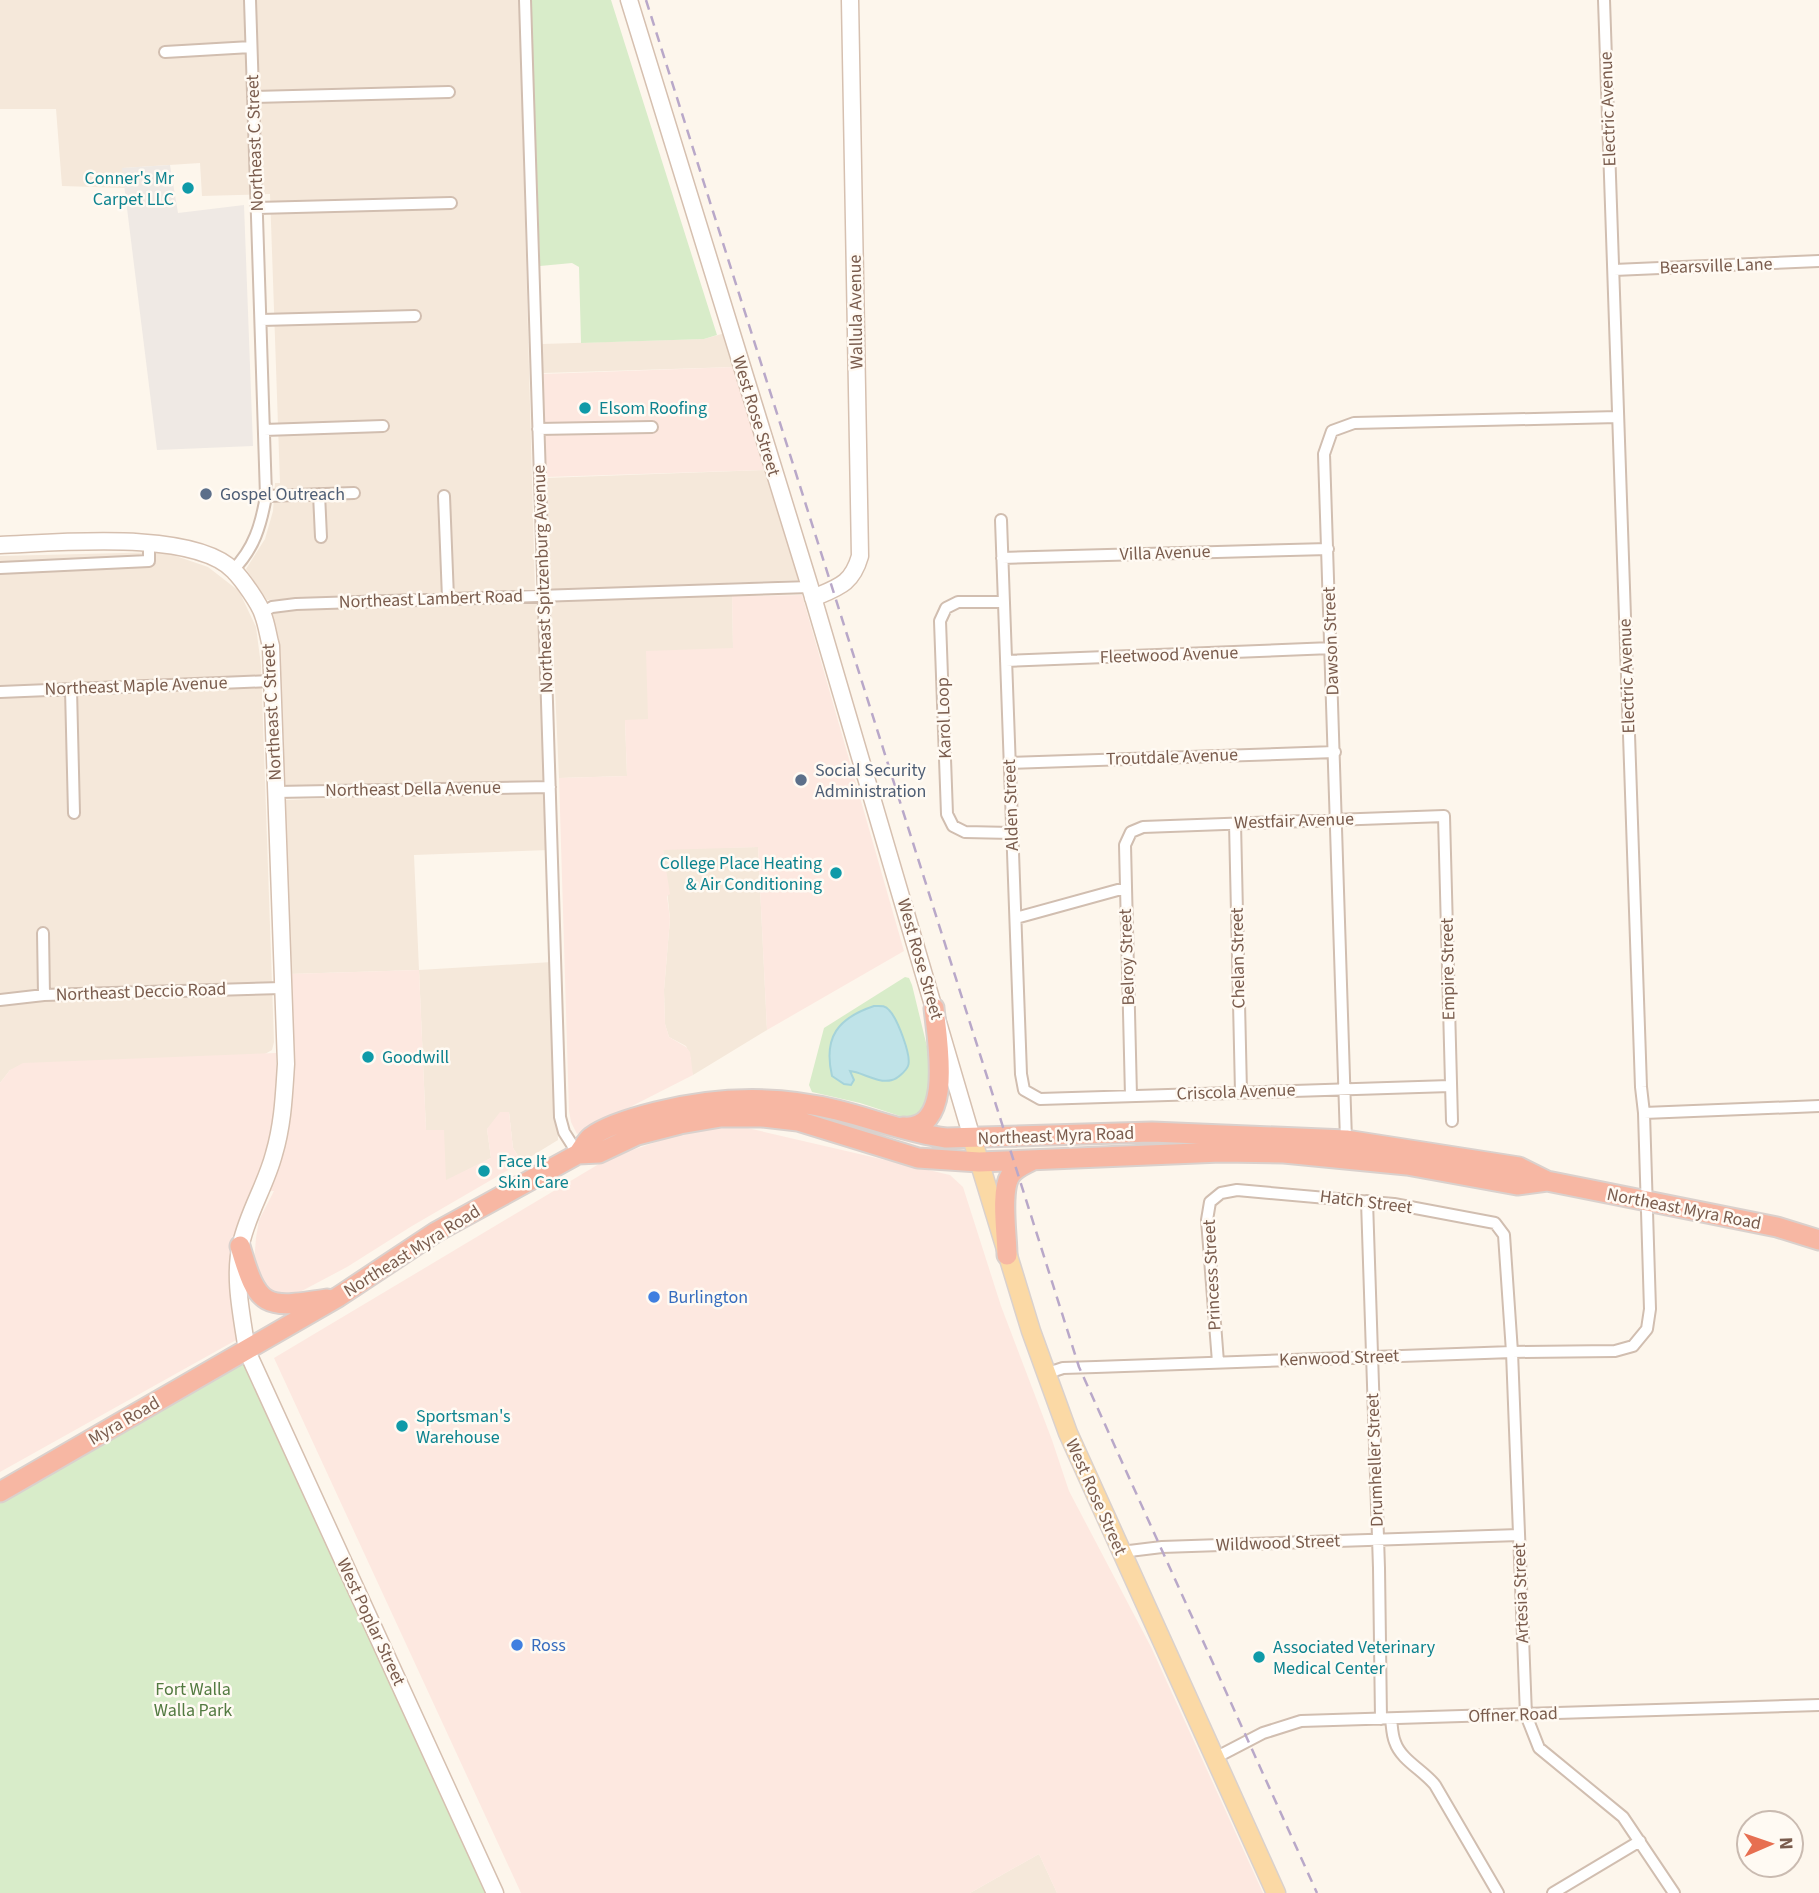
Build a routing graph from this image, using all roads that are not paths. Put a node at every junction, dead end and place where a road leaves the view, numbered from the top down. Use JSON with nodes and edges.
{"nodes":[{"id":1,"x":250,"y":0,"type":"edge"},
{"id":2,"x":525,"y":0,"type":"edge"},
{"id":3,"x":629,"y":0,"type":"edge"},
{"id":4,"x":850,"y":0,"type":"edge"},
{"id":5,"x":1604,"y":0,"type":"edge"},
{"id":6,"x":251,"y":47,"type":"junction"},
{"id":7,"x":165,"y":52,"type":"dead end"},
{"id":8,"x":449,"y":92,"type":"dead end"},
{"id":9,"x":253,"y":97,"type":"junction"},
{"id":10,"x":451,"y":203,"type":"dead end"},
{"id":11,"x":257,"y":208,"type":"junction"},
{"id":12,"x":1819,"y":261,"type":"edge"},
{"id":13,"x":1614,"y":270,"type":"junction"},
{"id":14,"x":415,"y":316,"type":"dead end"},
{"id":15,"x":261,"y":320,"type":"junction"},
{"id":16,"x":1618,"y":417,"type":"junction"},
{"id":17,"x":383,"y":426,"type":"dead end"},
{"id":18,"x":652,"y":427,"type":"dead end"},
{"id":19,"x":538,"y":429,"type":"junction"},
{"id":20,"x":264,"y":430,"type":"junction"},
{"id":21,"x":354,"y":493,"type":"dead end"},
{"id":22,"x":319,"y":494,"type":"junction"},
{"id":23,"x":266,"y":496,"type":"junction"},
{"id":24,"x":444,"y":496,"type":"dead end"},
{"id":25,"x":1000,"y":520,"type":"dead end"},
{"id":26,"x":321,"y":537,"type":"dead end"},
{"id":27,"x":149,"y":542,"type":"junction"},
{"id":28,"x":0,"y":545,"type":"edge"},
{"id":29,"x":1328,"y":549,"type":"junction"},
{"id":30,"x":1002,"y":558,"type":"junction"},
{"id":31,"x":0,"y":568,"type":"edge"},
{"id":32,"x":233,"y":570,"type":"junction"},
{"id":33,"x":812,"y":592,"type":"junction"},
{"id":34,"x":542,"y":594,"type":"junction"},
{"id":35,"x":448,"y":598,"type":"junction"},
{"id":36,"x":1003,"y":602,"type":"junction"},
{"id":37,"x":263,"y":612,"type":"junction"},
{"id":38,"x":1332,"y":648,"type":"junction"},
{"id":39,"x":1006,"y":661,"type":"junction"},
{"id":40,"x":271,"y":681,"type":"junction"},
{"id":41,"x":71,"y":689,"type":"junction"},
{"id":42,"x":0,"y":692,"type":"edge"},
{"id":43,"x":1335,"y":752,"type":"junction"},
{"id":44,"x":1010,"y":763,"type":"junction"},
{"id":45,"x":550,"y":787,"type":"junction"},
{"id":46,"x":276,"y":792,"type":"junction"},
{"id":47,"x":74,"y":813,"type":"dead end"},
{"id":48,"x":1444,"y":816,"type":"joint"},
{"id":49,"x":1337,"y":820,"type":"junction"},
{"id":50,"x":1235,"y":823,"type":"junction"},
{"id":51,"x":1143,"y":827,"type":"joint"},
{"id":52,"x":1012,"y":833,"type":"junction"},
{"id":53,"x":1125,"y":888,"type":"junction"},
{"id":54,"x":1016,"y":918,"type":"junction"},
{"id":55,"x":43,"y":933,"type":"dead end"},
{"id":56,"x":282,"y":988,"type":"junction"},
{"id":57,"x":44,"y":995,"type":"junction"},
{"id":58,"x":0,"y":1000,"type":"edge"},
{"id":59,"x":934,"y":1008,"type":"junction"},
{"id":60,"x":1450,"y":1086,"type":"junction"},
{"id":61,"x":1345,"y":1089,"type":"junction"},
{"id":62,"x":1024,"y":1090,"type":"joint"},
{"id":63,"x":1241,"y":1092,"type":"junction"},
{"id":64,"x":1131,"y":1096,"type":"junction"},
{"id":65,"x":1819,"y":1106,"type":"edge"},
{"id":66,"x":1644,"y":1113,"type":"junction"},
{"id":67,"x":1452,"y":1121,"type":"dead end"},
{"id":68,"x":886,"y":1125,"type":"junction"},
{"id":69,"x":972,"y":1138,"type":"junction"},
{"id":70,"x":1346,"y":1140,"type":"junction"},
{"id":71,"x":578,"y":1154,"type":"junction"},
{"id":72,"x":1034,"y":1160,"type":"junction"},
{"id":73,"x":979,"y":1162,"type":"junction"},
{"id":74,"x":1547,"y":1181,"type":"junction"},
{"id":75,"x":1221,"y":1193,"type":"joint"},
{"id":76,"x":1367,"y":1200,"type":"junction"},
{"id":77,"x":1647,"y":1202,"type":"junction"},
{"id":78,"x":1504,"y":1235,"type":"joint"},
{"id":79,"x":1819,"y":1240,"type":"edge"},
{"id":80,"x":240,"y":1246,"type":"junction"},
{"id":81,"x":1007,"y":1255,"type":"junction"},
{"id":82,"x":338,"y":1297,"type":"junction"},
{"id":83,"x":1633,"y":1346,"type":"joint"},
{"id":84,"x":247,"y":1350,"type":"junction"},
{"id":85,"x":1512,"y":1352,"type":"junction"},
{"id":86,"x":1372,"y":1357,"type":"junction"},
{"id":87,"x":1218,"y":1362,"type":"junction"},
{"id":88,"x":1045,"y":1374,"type":"junction"},
{"id":89,"x":0,"y":1492,"type":"edge"},
{"id":90,"x":1519,"y":1535,"type":"junction"},
{"id":91,"x":1378,"y":1539,"type":"junction"},
{"id":92,"x":1121,"y":1552,"type":"junction"},
{"id":93,"x":1819,"y":1705,"type":"edge"},
{"id":94,"x":1526,"y":1715,"type":"junction"},
{"id":95,"x":1386,"y":1719,"type":"junction"},
{"id":96,"x":1215,"y":1758,"type":"junction"},
{"id":97,"x":1640,"y":1841,"type":"junction"},
{"id":98,"x":495,"y":1893,"type":"edge"},
{"id":99,"x":1276,"y":1893,"type":"edge"},
{"id":100,"x":1498,"y":1893,"type":"edge"},
{"id":101,"x":1553,"y":1893,"type":"edge"},
{"id":102,"x":1674,"y":1893,"type":"edge"}],
"edges":[{"from":1,"to":6,"type":"street","name":"Northeast C Street"},
{"from":2,"to":19,"type":"street","name":"Northeast Spitzenburg Avenue"},
{"from":3,"to":33,"type":"main road","name":"West Rose Street"},
{"from":4,"to":33,"type":"main road","name":"Wallula Avenue"},
{"from":5,"to":13,"type":"street","name":"Electric Avenue"},
{"from":6,"to":7,"type":"street"},
{"from":6,"to":9,"type":"street","name":"Northeast C Street"},
{"from":8,"to":9,"type":"street"},
{"from":9,"to":11,"type":"street","name":"Northeast C Street"},
{"from":10,"to":11,"type":"street"},
{"from":11,"to":15,"type":"street","name":"Northeast C Street"},
{"from":12,"to":13,"type":"street","name":"Bearsville Lane"},
{"from":13,"to":16,"type":"street","name":"Electric Avenue"},
{"from":14,"to":15,"type":"street"},
{"from":15,"to":20,"type":"street","name":"Northeast C Street"},
{"from":16,"to":29,"type":"street","name":"Dawson Street"},
{"from":16,"to":66,"type":"street","name":"Electric Avenue"},
{"from":17,"to":20,"type":"street"},
{"from":18,"to":19,"type":"street"},
{"from":19,"to":34,"type":"street","name":"Northeast Spitzenburg Avenue"},
{"from":20,"to":23,"type":"street","name":"Northeast C Street"},
{"from":21,"to":22,"type":"street"},
{"from":22,"to":23,"type":"street"},
{"from":22,"to":26,"type":"street"},
{"from":23,"to":32,"type":"street","name":"Northeast C Street"},
{"from":24,"to":35,"type":"street"},
{"from":25,"to":30,"type":"street","name":"Alden Street"},
{"from":27,"to":28,"type":"main road"},
{"from":27,"to":31,"type":"street"},
{"from":27,"to":32,"type":"main road"},
{"from":29,"to":30,"type":"street","name":"Villa Avenue"},
{"from":29,"to":38,"type":"street","name":"Dawson Street"},
{"from":30,"to":36,"type":"street","name":"Alden Street"},
{"from":32,"to":37,"type":"main road","name":"Northeast C Street"},
{"from":33,"to":34,"type":"street","name":"Northeast Lambert Road"},
{"from":33,"to":59,"type":"main road","name":"West Rose Street"},
{"from":34,"to":35,"type":"street","name":"Northeast Lambert Road"},
{"from":34,"to":45,"type":"street","name":"Northeast Spitzenburg Avenue"},
{"from":35,"to":37,"type":"street","name":"Northeast Lambert Road"},
{"from":36,"to":39,"type":"street","name":"Alden Street"},
{"from":36,"to":52,"type":"street","name":"Karol Loop"},
{"from":37,"to":40,"type":"main road","name":"Northeast C Street"},
{"from":38,"to":39,"type":"street","name":"Fleetwood Avenue"},
{"from":38,"to":43,"type":"street","name":"Dawson Street"},
{"from":39,"to":44,"type":"street","name":"Alden Street"},
{"from":40,"to":41,"type":"street","name":"Northeast Maple Avenue"},
{"from":40,"to":46,"type":"main road","name":"Northeast C Street"},
{"from":41,"to":42,"type":"street","name":"Northeast Maple Avenue"},
{"from":41,"to":47,"type":"street"},
{"from":43,"to":44,"type":"street","name":"Troutdale Avenue"},
{"from":43,"to":49,"type":"street","name":"Dawson Street"},
{"from":44,"to":52,"type":"street","name":"Alden Street"},
{"from":45,"to":46,"type":"street","name":"Northeast Della Avenue"},
{"from":45,"to":71,"type":"street","name":"Northeast Spitzenburg Avenue"},
{"from":46,"to":56,"type":"main road","name":"Northeast C Street"},
{"from":48,"to":49,"type":"street","name":"Westfair Avenue"},
{"from":48,"to":60,"type":"street","name":"Empire Street"},
{"from":49,"to":50,"type":"street","name":"Westfair Avenue"},
{"from":49,"to":61,"type":"street","name":"Dawson Street"},
{"from":50,"to":51,"type":"street","name":"Westfair Avenue"},
{"from":50,"to":63,"type":"street","name":"Chelan Street"},
{"from":51,"to":53,"type":"street","name":"Belroy Street"},
{"from":52,"to":54,"type":"street","name":"Alden Street"},
{"from":53,"to":54,"type":"street"},
{"from":53,"to":64,"type":"street","name":"Belroy Street"},
{"from":54,"to":62,"type":"street","name":"Alden Street"},
{"from":55,"to":57,"type":"street"},
{"from":56,"to":57,"type":"street","name":"Northeast Deccio Road"},
{"from":56,"to":80,"type":"main road","name":"Northeast C Street"},
{"from":57,"to":58,"type":"street","name":"Northeast Deccio Road"},
{"from":59,"to":68,"type":"highway"},
{"from":59,"to":69,"type":"main road","name":"West Rose Street"},
{"from":60,"to":61,"type":"street","name":"Criscola Avenue"},
{"from":60,"to":67,"type":"street","name":"Empire Street"},
{"from":61,"to":63,"type":"street","name":"Criscola Avenue"},
{"from":61,"to":70,"type":"street","name":"Dawson Street"},
{"from":62,"to":64,"type":"street","name":"Criscola Avenue"},
{"from":63,"to":64,"type":"street","name":"Criscola Avenue"},
{"from":65,"to":66,"type":"street"},
{"from":66,"to":77,"type":"street","name":"Electric Avenue"},
{"from":68,"to":69,"type":"highway","name":"Northeast Myra Road"},
{"from":68,"to":71,"type":"highway","name":"Northeast Myra Road"},
{"from":69,"to":70,"type":"highway","name":"Northeast Myra Road"},
{"from":69,"to":73,"type":"main road","name":"West Rose Street"},
{"from":70,"to":74,"type":"highway","name":"Northeast Myra Road"},
{"from":71,"to":73,"type":"highway","name":"Northeast Myra Road"},
{"from":71,"to":82,"type":"highway","name":"Northeast Myra Road"},
{"from":72,"to":73,"type":"highway","name":"Northeast Myra Road"},
{"from":72,"to":74,"type":"highway","name":"Northeast Myra Road"},
{"from":72,"to":81,"type":"highway"},
{"from":73,"to":81,"type":"main road","name":"West Rose Street"},
{"from":74,"to":77,"type":"highway","name":"Northeast Myra Road"},
{"from":75,"to":76,"type":"street","name":"Hatch Street"},
{"from":75,"to":87,"type":"street","name":"Princess Street"},
{"from":76,"to":78,"type":"street","name":"Hatch Street"},
{"from":76,"to":86,"type":"street","name":"Drumheller Street"},
{"from":77,"to":79,"type":"highway","name":"Northeast Myra Road"},
{"from":77,"to":83,"type":"street","name":"Electric Avenue"},
{"from":78,"to":85,"type":"street","name":"Artesia Street"},
{"from":80,"to":82,"type":"highway"},
{"from":80,"to":84,"type":"main road","name":"Northeast C Street"},
{"from":81,"to":88,"type":"main road","name":"West Rose Street"},
{"from":82,"to":84,"type":"highway","name":"Northeast Myra Road"},
{"from":83,"to":85,"type":"street","name":"Kenwood Street"},
{"from":84,"to":89,"type":"highway","name":"Myra Road"},
{"from":84,"to":98,"type":"main road","name":"West Poplar Street"},
{"from":85,"to":86,"type":"street","name":"Kenwood Street"},
{"from":85,"to":90,"type":"street","name":"Artesia Street"},
{"from":86,"to":87,"type":"street","name":"Kenwood Street"},
{"from":86,"to":91,"type":"street","name":"Drumheller Street"},
{"from":87,"to":88,"type":"street","name":"Kenwood Street"},
{"from":88,"to":92,"type":"main road","name":"West Rose Street"},
{"from":90,"to":91,"type":"street","name":"Wildwood Street"},
{"from":90,"to":94,"type":"street","name":"Artesia Street"},
{"from":91,"to":92,"type":"street","name":"Wildwood Street"},
{"from":91,"to":95,"type":"street","name":"Drumheller Street"},
{"from":92,"to":96,"type":"main road","name":"West Rose Street"},
{"from":93,"to":94,"type":"street","name":"Offner Road"},
{"from":94,"to":95,"type":"street","name":"Offner Road"},
{"from":94,"to":97,"type":"street","name":"Artesia Street"},
{"from":95,"to":96,"type":"street","name":"Offner Road"},
{"from":95,"to":100,"type":"street","name":"Drumheller Street"},
{"from":96,"to":99,"type":"main road","name":"West Rose Street"},
{"from":97,"to":101,"type":"street"},
{"from":97,"to":102,"type":"street","name":"Artesia Street"}]}
